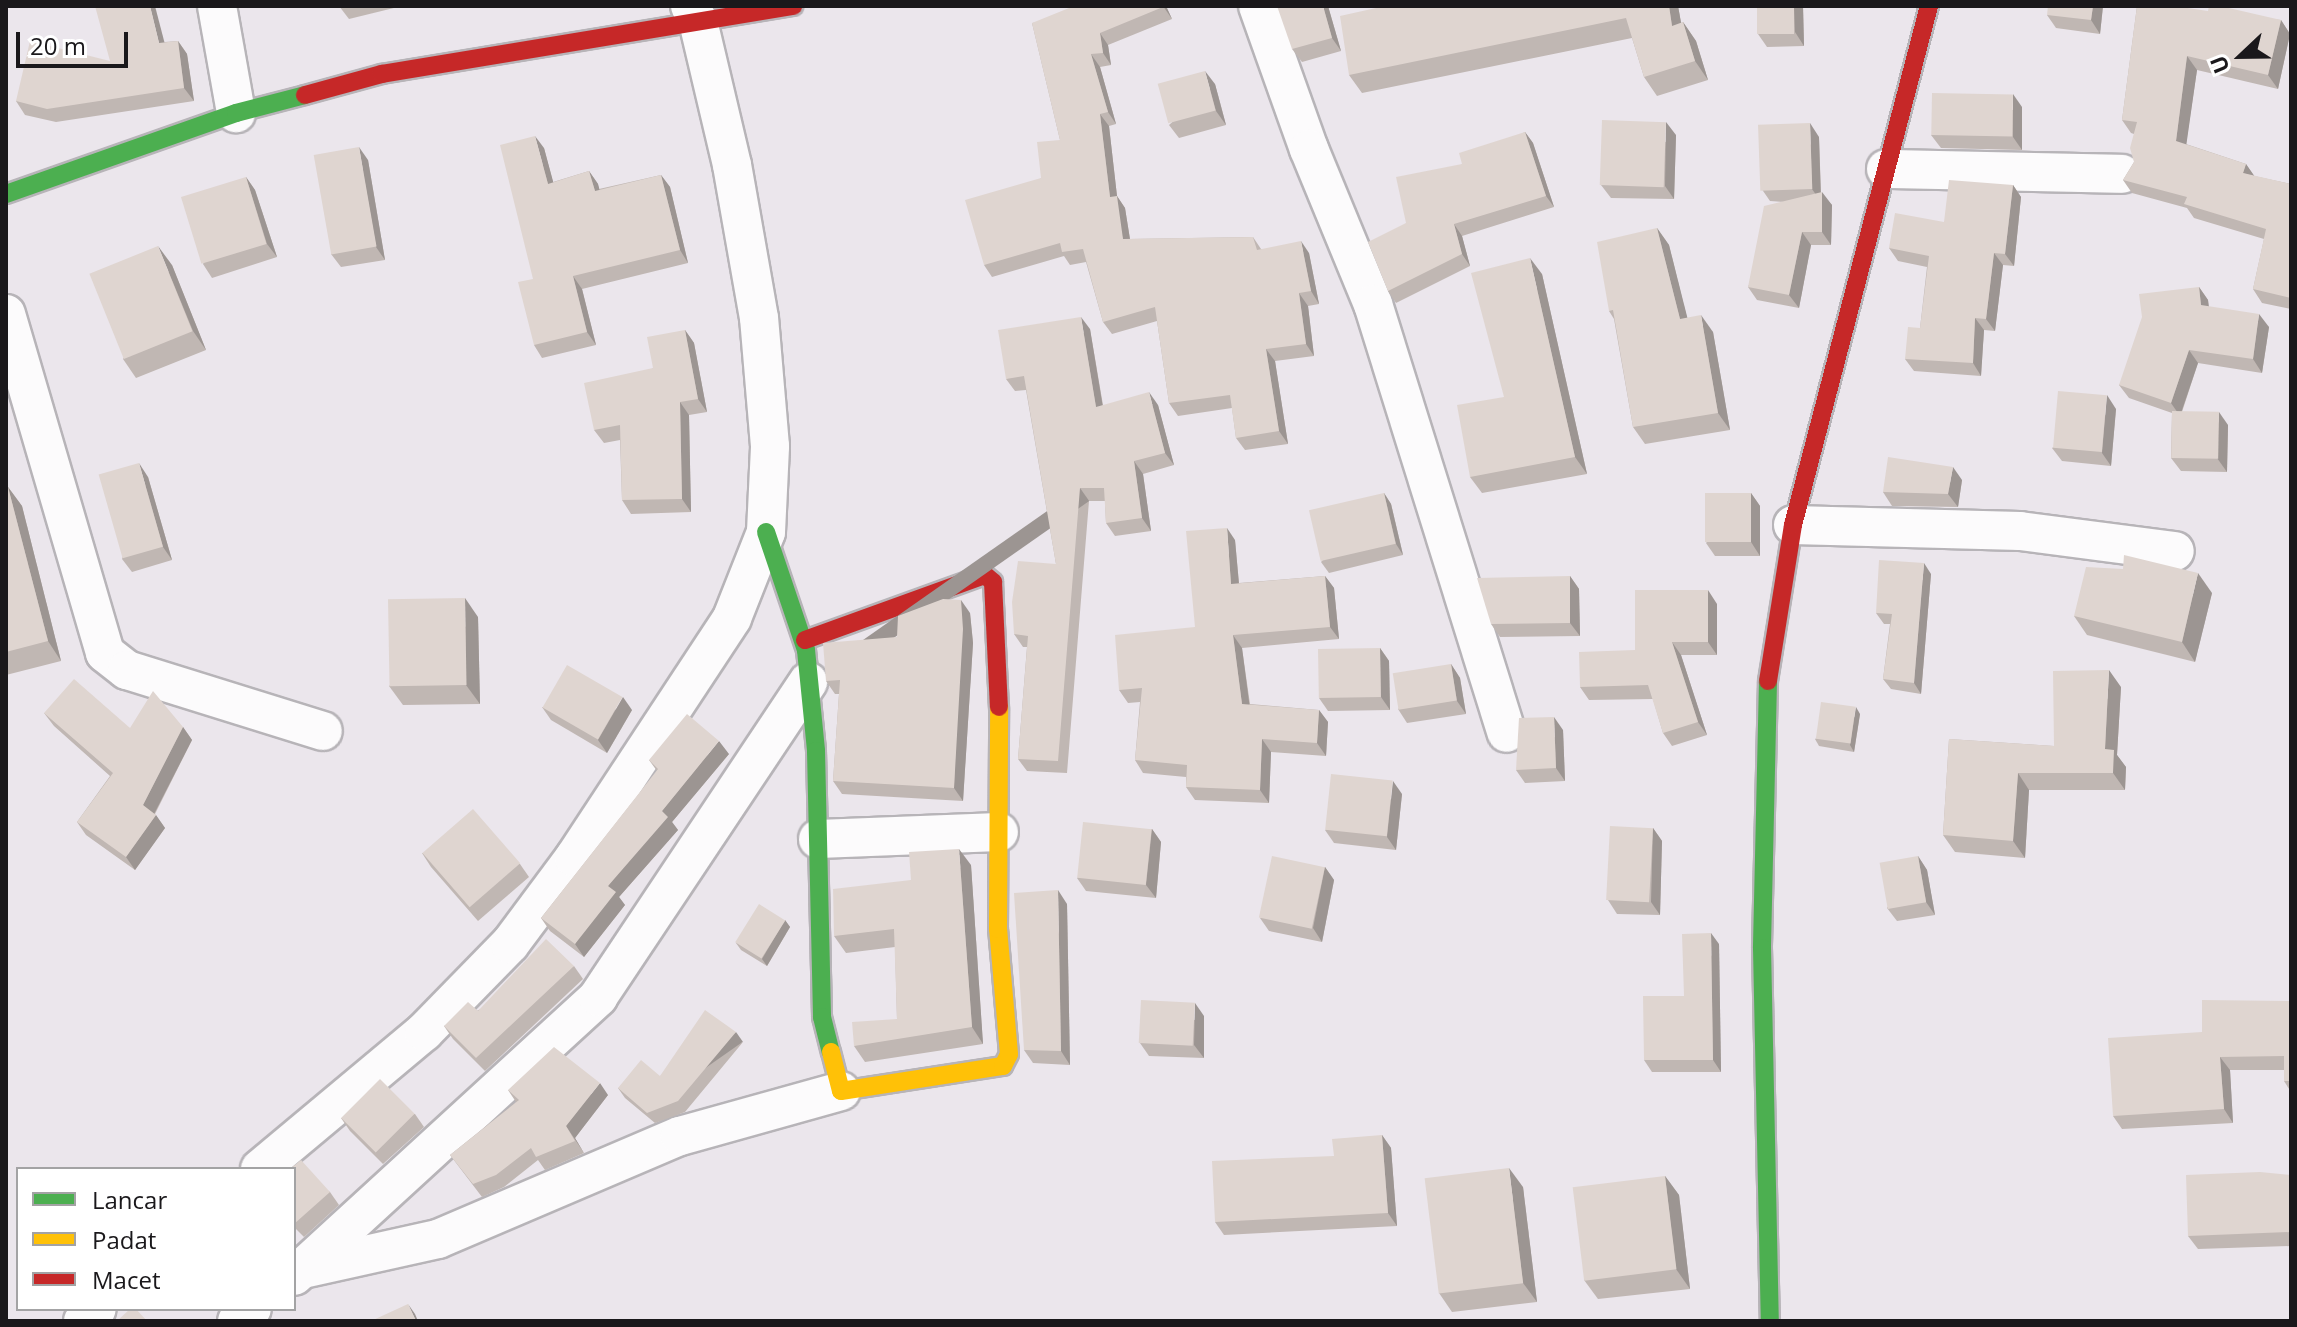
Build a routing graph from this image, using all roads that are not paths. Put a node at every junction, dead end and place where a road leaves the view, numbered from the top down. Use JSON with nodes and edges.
{"nodes":[{"id":1,"x":217,"y":6,"type":"edge"},
{"id":2,"x":793,"y":6,"type":"edge"},
{"id":3,"x":1258,"y":6,"type":"edge"},
{"id":4,"x":1929,"y":6,"type":"edge"},
{"id":5,"x":694,"y":13,"type":"edge"},
{"id":6,"x":236,"y":113,"type":"junction"},
{"id":7,"x":1886,"y":169,"type":"junction"},
{"id":8,"x":2122,"y":174,"type":"edge"},
{"id":9,"x":6,"y":194,"type":"edge"},
{"id":10,"x":6,"y":314,"type":"edge"},
{"id":11,"x":1793,"y":525,"type":"junction"},
{"id":12,"x":766,"y":532,"type":"junction"},
{"id":13,"x":2175,"y":551,"type":"dead end"},
{"id":14,"x":805,"y":640,"type":"junction"},
{"id":15,"x":808,"y":682,"type":"junction"},
{"id":16,"x":323,"y":731,"type":"dead end"},
{"id":17,"x":1507,"y":733,"type":"dead end"},
{"id":18,"x":999,"y":832,"type":"junction"},
{"id":19,"x":818,"y":839,"type":"junction"},
{"id":20,"x":841,"y":1091,"type":"junction"},
{"id":21,"x":262,"y":1167,"type":"edge"},
{"id":22,"x":298,"y":1272,"type":"edge"},
{"id":23,"x":1770,"y":1321,"type":"edge"}],
"edges":[{"from":1,"to":6,"type":"street"},
{"from":2,"to":5,"type":"street"},
{"from":3,"to":17,"type":"street"},
{"from":4,"to":7,"type":"street"},
{"from":5,"to":6,"type":"street"},
{"from":5,"to":12,"type":"street"},
{"from":6,"to":9,"type":"street"},
{"from":7,"to":8,"type":"street"},
{"from":7,"to":11,"type":"street"},
{"from":10,"to":16,"type":"street"},
{"from":11,"to":13,"type":"street"},
{"from":11,"to":23,"type":"street"},
{"from":12,"to":14,"type":"street"},
{"from":12,"to":21,"type":"street"},
{"from":14,"to":15,"type":"street"},
{"from":14,"to":18,"type":"street"},
{"from":15,"to":19,"type":"street"},
{"from":15,"to":22,"type":"street"},
{"from":18,"to":19,"type":"street"},
{"from":18,"to":20,"type":"street"},
{"from":19,"to":20,"type":"street"},
{"from":20,"to":22,"type":"street"}]}
